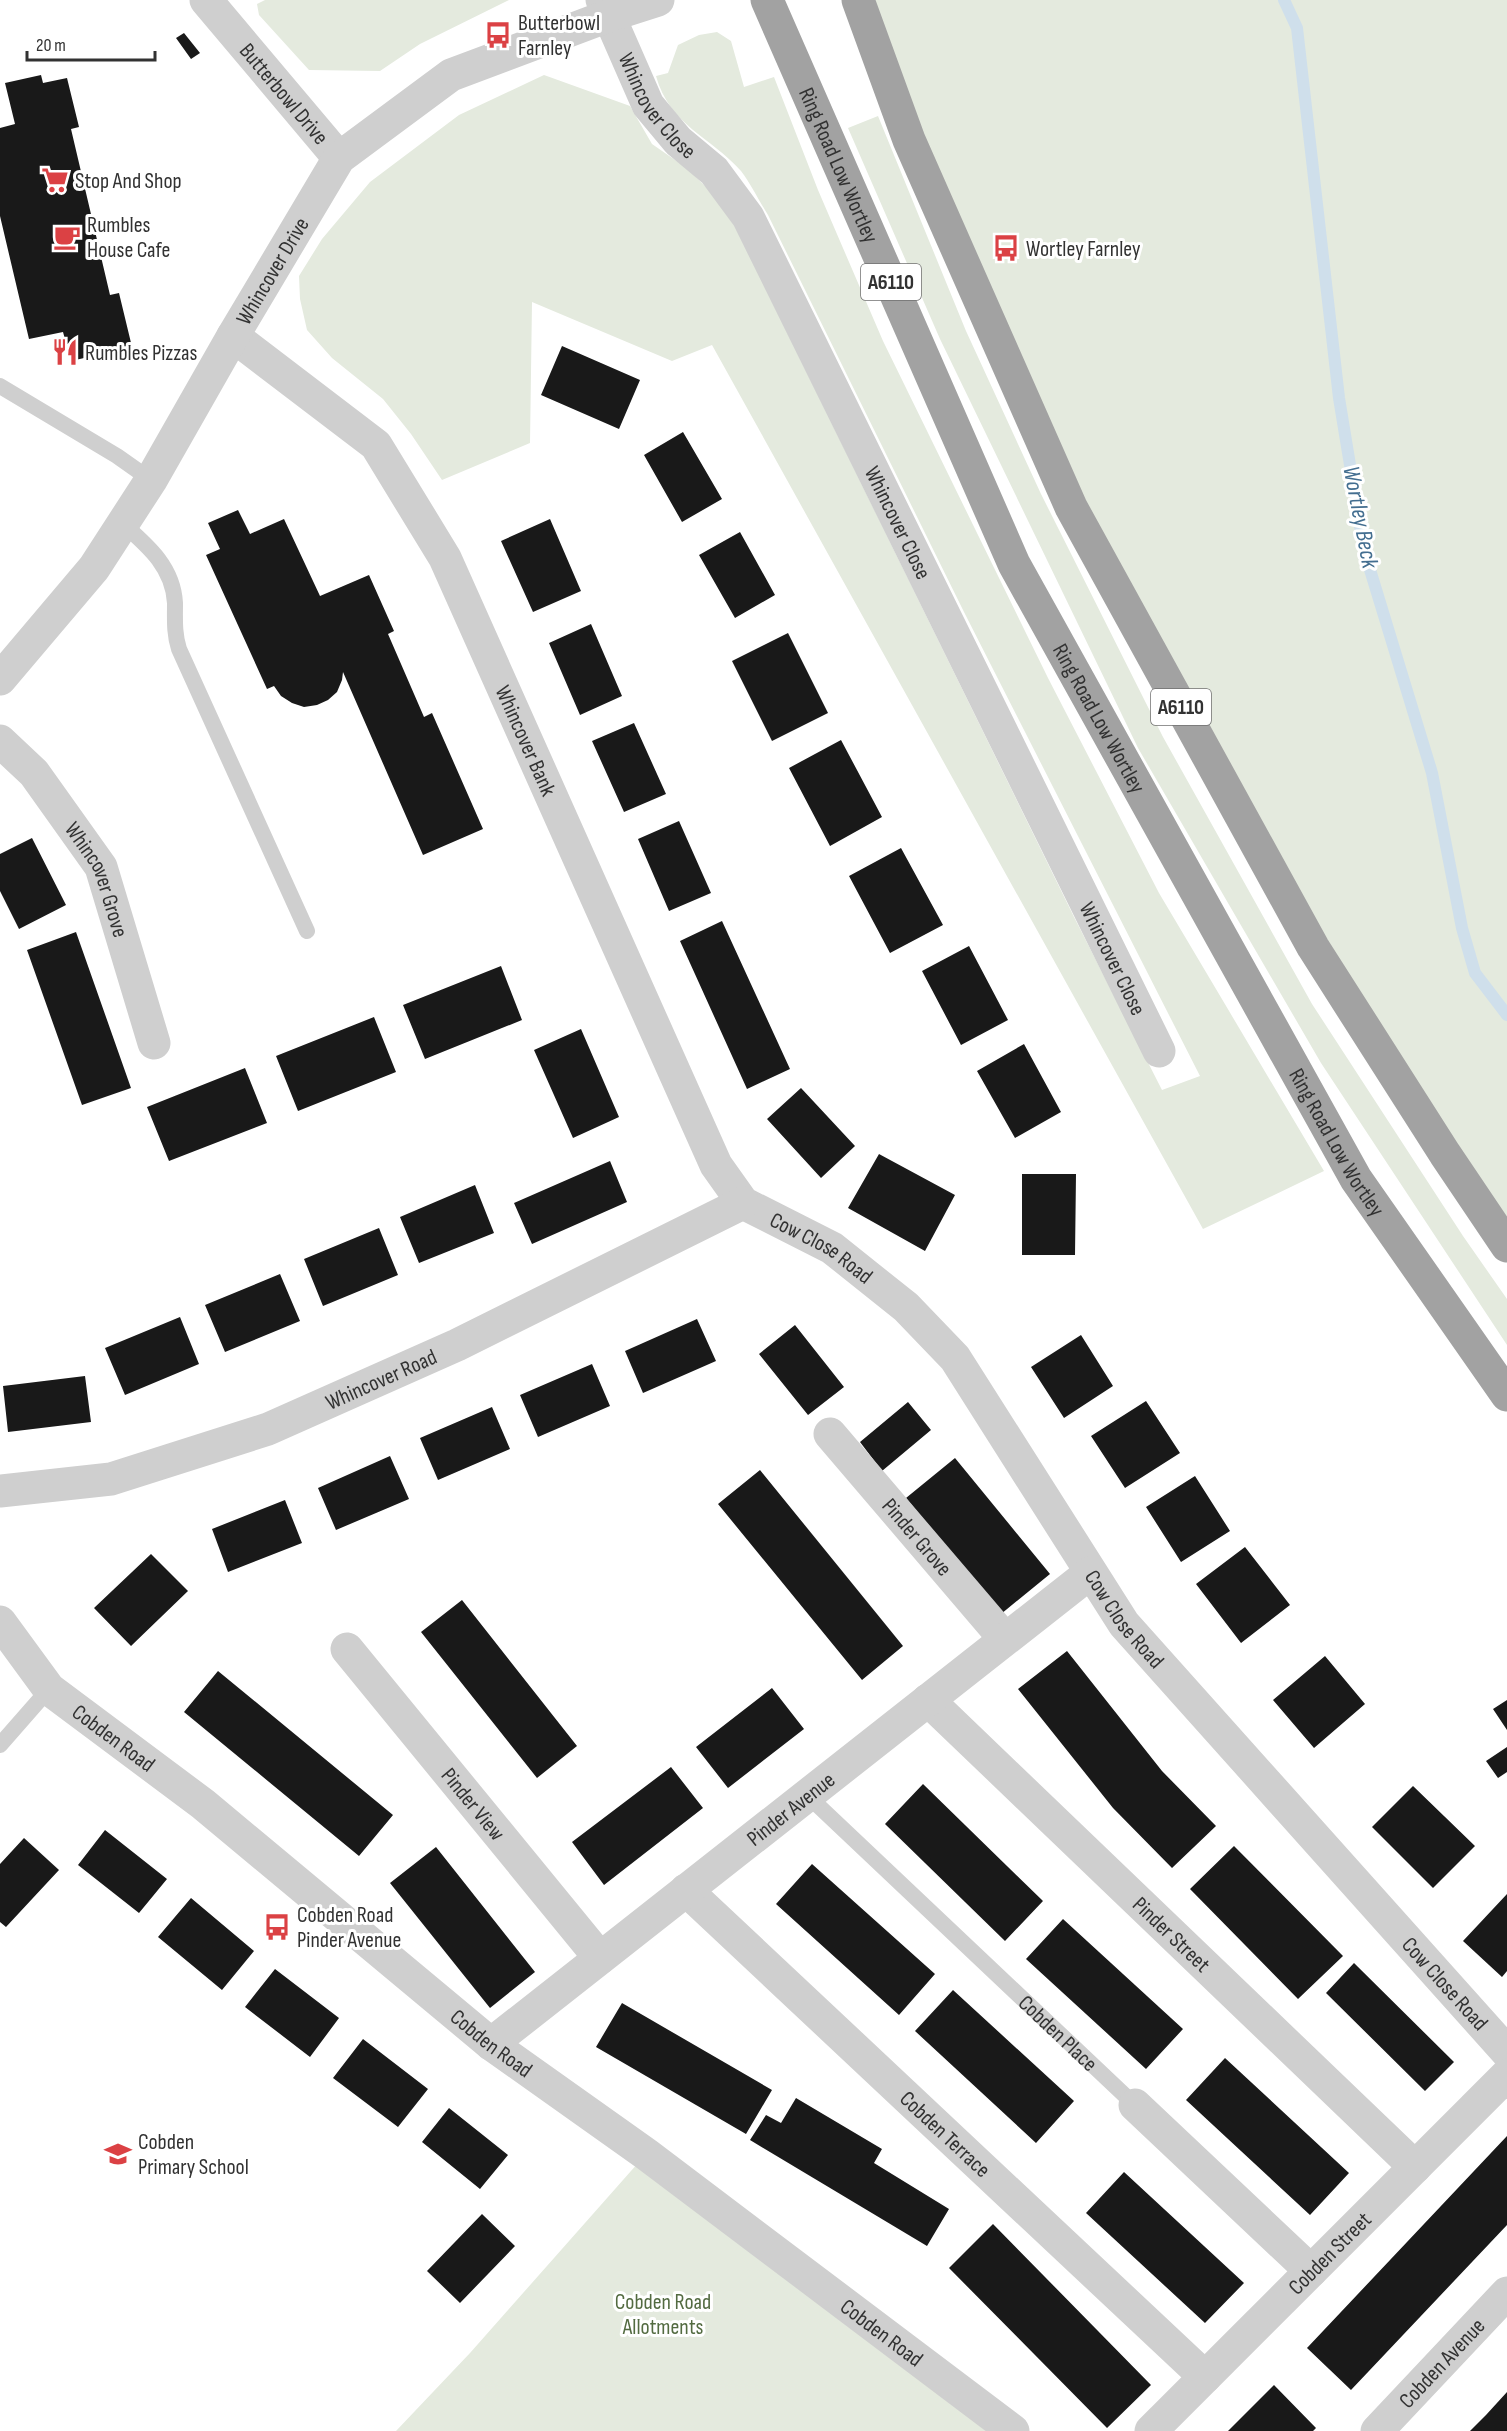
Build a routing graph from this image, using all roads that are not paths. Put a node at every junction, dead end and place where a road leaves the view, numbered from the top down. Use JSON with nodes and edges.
{"nodes":[{"id":1,"x":206,"y":0,"type":"edge"},
{"id":2,"x":658,"y":0,"type":"edge"},
{"id":3,"x":768,"y":0,"type":"edge"},
{"id":4,"x":858,"y":0,"type":"edge"},
{"id":5,"x":605,"y":8,"type":"edge"},
{"id":6,"x":339,"y":158,"type":"junction"},
{"id":7,"x":233,"y":336,"type":"junction"},
{"id":8,"x":0,"y":386,"type":"edge"},
{"id":9,"x":151,"y":480,"type":"junction"},
{"id":10,"x":123,"y":524,"type":"junction"},
{"id":11,"x":0,"y":679,"type":"edge"},
{"id":12,"x":0,"y":741,"type":"edge"},
{"id":13,"x":307,"y":931,"type":"dead end"},
{"id":14,"x":154,"y":1043,"type":"dead end"},
{"id":15,"x":1159,"y":1051,"type":"dead end"},
{"id":16,"x":743,"y":1203,"type":"junction"},
{"id":17,"x":1507,"y":1246,"type":"edge"},
{"id":18,"x":1507,"y":1395,"type":"edge"},
{"id":19,"x":830,"y":1434,"type":"dead end"},
{"id":20,"x":0,"y":1491,"type":"edge"},
{"id":21,"x":1090,"y":1573,"type":"junction"},
{"id":22,"x":0,"y":1622,"type":"edge"},
{"id":23,"x":1005,"y":1639,"type":"junction"},
{"id":24,"x":347,"y":1648,"type":"dead end"},
{"id":25,"x":49,"y":1689,"type":"junction"},
{"id":26,"x":928,"y":1700,"type":"junction"},
{"id":27,"x":0,"y":1745,"type":"edge"},
{"id":28,"x":807,"y":1795,"type":"junction"},
{"id":29,"x":686,"y":1890,"type":"junction"},
{"id":30,"x":600,"y":1958,"type":"junction"},
{"id":31,"x":490,"y":2044,"type":"junction"},
{"id":32,"x":1507,"y":2052,"type":"edge"},
{"id":33,"x":1507,"y":2075,"type":"edge"},
{"id":34,"x":1135,"y":2105,"type":"joint"},
{"id":35,"x":1414,"y":2167,"type":"junction"},
{"id":36,"x":1311,"y":2271,"type":"junction"},
{"id":37,"x":1507,"y":2293,"type":"edge"},
{"id":38,"x":1205,"y":2377,"type":"junction"},
{"id":39,"x":1013,"y":2431,"type":"edge"},
{"id":40,"x":1151,"y":2431,"type":"edge"},
{"id":41,"x":1377,"y":2431,"type":"edge"}],
"edges":[{"from":1,"to":6,"type":"street","name":"Butterbowl Drive"},
{"from":2,"to":5,"type":"street","name":"Whincover Drive"},
{"from":3,"to":18,"type":"highway","name":"Ring Road Low Wortley","number":"A6110"},
{"from":4,"to":17,"type":"highway","number":"A6110"},
{"from":5,"to":6,"type":"street","name":"Whincover Drive"},
{"from":5,"to":15,"type":"street","name":"Whincover Close"},
{"from":6,"to":7,"type":"street","name":"Whincover Drive"},
{"from":7,"to":9,"type":"street","name":"Whincover Drive"},
{"from":7,"to":16,"type":"street","name":"Whincover Bank"},
{"from":8,"to":9,"type":"lane"},
{"from":9,"to":10,"type":"street","name":"Whincover Drive"},
{"from":10,"to":11,"type":"street","name":"Whincover Drive"},
{"from":10,"to":13,"type":"lane"},
{"from":12,"to":14,"type":"street","name":"Whincover Grove"},
{"from":16,"to":20,"type":"street","name":"Whincover Road"},
{"from":16,"to":21,"type":"street","name":"Cow Close Road"},
{"from":19,"to":23,"type":"street","name":"Pinder Grove"},
{"from":21,"to":23,"type":"street","name":"Pinder Avenue"},
{"from":21,"to":32,"type":"street","name":"Cow Close Road"},
{"from":22,"to":25,"type":"street","name":"Cobden Road"},
{"from":23,"to":26,"type":"street","name":"Pinder Avenue"},
{"from":24,"to":30,"type":"street","name":"Pinder View"},
{"from":25,"to":27,"type":"lane"},
{"from":25,"to":31,"type":"street","name":"Cobden Road"},
{"from":26,"to":28,"type":"street","name":"Pinder Avenue"},
{"from":26,"to":35,"type":"street","name":"Pinder Street"},
{"from":28,"to":29,"type":"street","name":"Pinder Avenue"},
{"from":28,"to":34,"type":"lane","name":"Cobden Place"},
{"from":29,"to":30,"type":"street","name":"Pinder Avenue"},
{"from":29,"to":38,"type":"street","name":"Cobden Terrace"},
{"from":30,"to":31,"type":"street","name":"Pinder Avenue"},
{"from":31,"to":39,"type":"street","name":"Cobden Road"},
{"from":33,"to":35,"type":"street","name":"Cobden Street"},
{"from":34,"to":36,"type":"street","name":"Cobden Place"},
{"from":35,"to":36,"type":"street","name":"Cobden Street"},
{"from":36,"to":38,"type":"street","name":"Cobden Street"},
{"from":37,"to":41,"type":"street","name":"Cobden Avenue"},
{"from":38,"to":40,"type":"street","name":"Cobden Street"}]}
